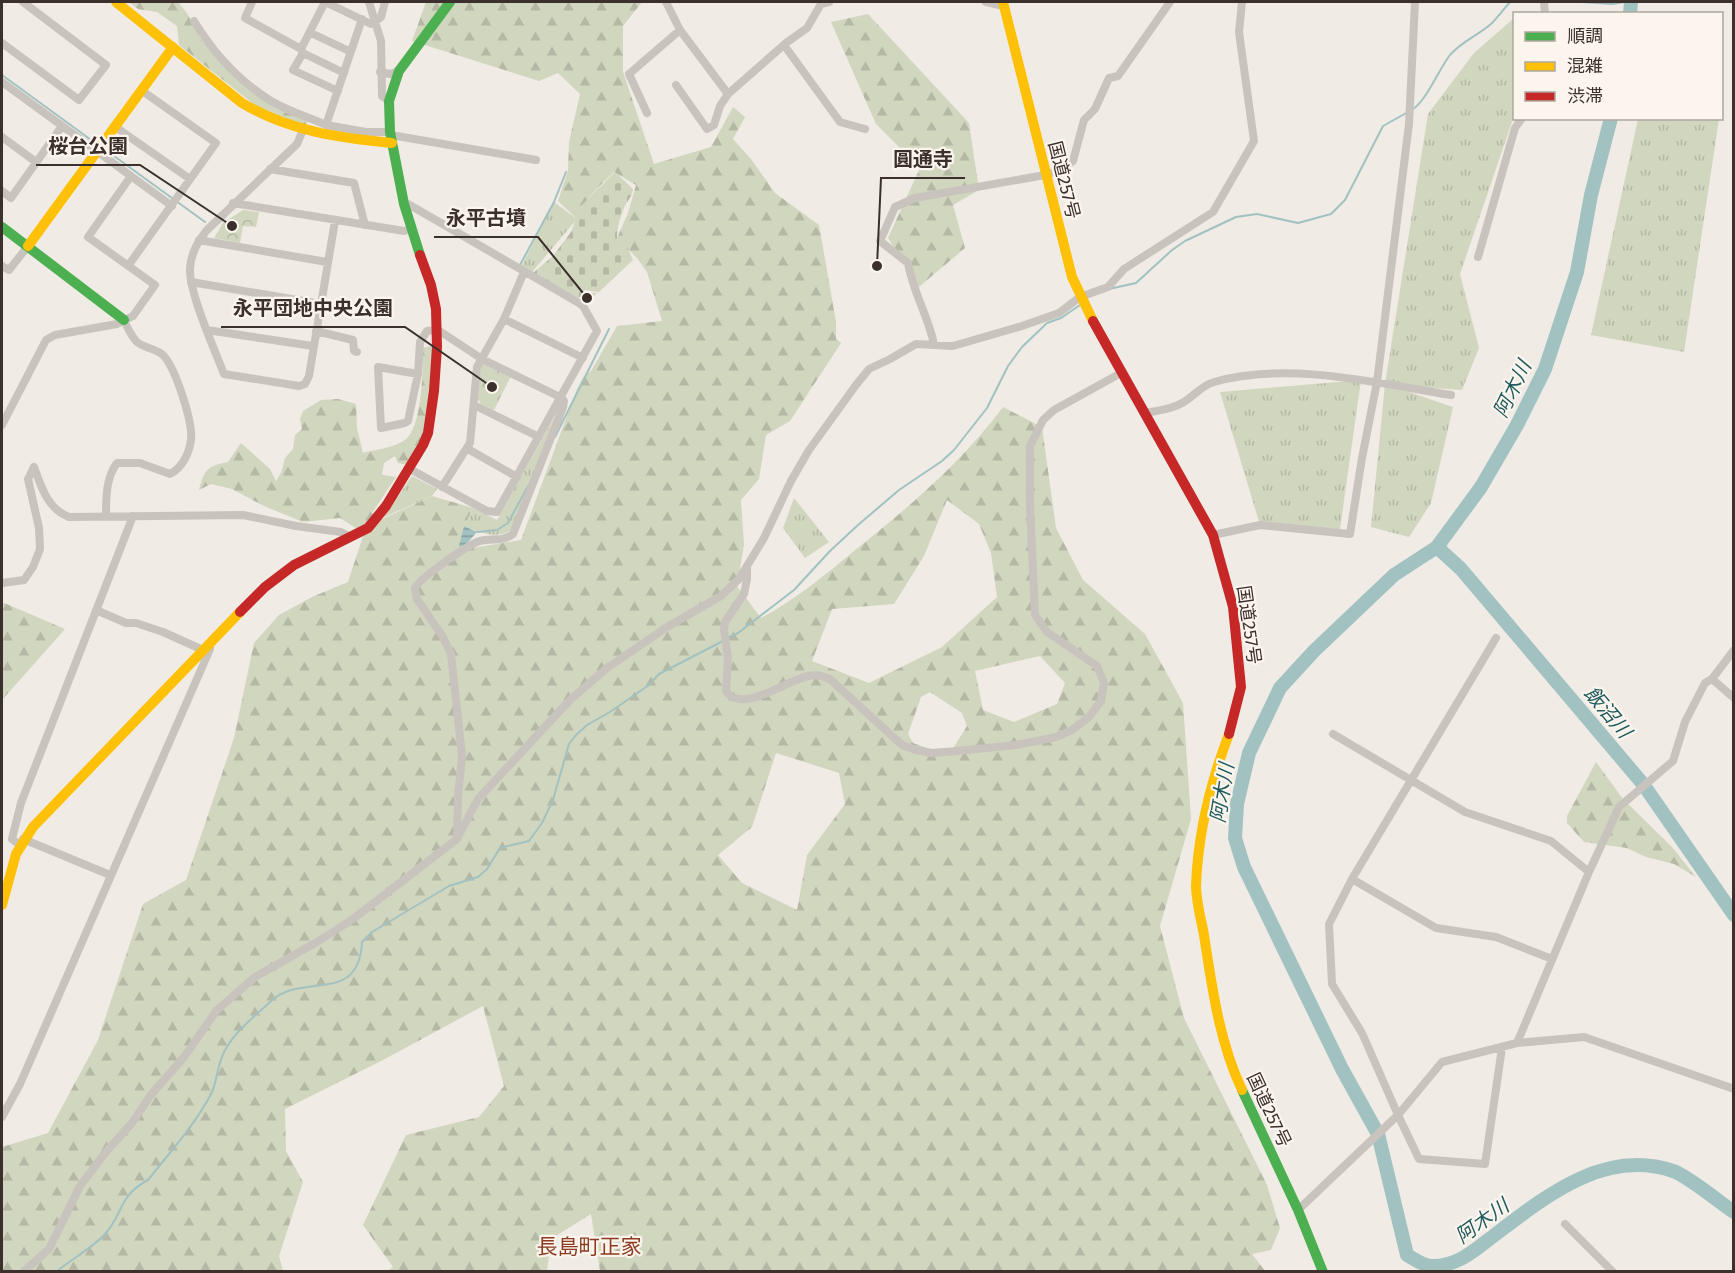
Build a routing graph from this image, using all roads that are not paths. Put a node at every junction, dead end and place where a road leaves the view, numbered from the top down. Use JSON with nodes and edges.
{"nodes":[{"id":1,"x":23,"y":2,"type":"edge"},
{"id":2,"x":116,"y":2,"type":"edge"},
{"id":3,"x":252,"y":2,"type":"edge"},
{"id":4,"x":325,"y":2,"type":"edge"},
{"id":5,"x":369,"y":2,"type":"edge"},
{"id":6,"x":385,"y":2,"type":"edge"},
{"id":7,"x":450,"y":2,"type":"edge"},
{"id":8,"x":666,"y":2,"type":"edge"},
{"id":9,"x":829,"y":2,"type":"edge"},
{"id":10,"x":986,"y":2,"type":"edge"},
{"id":11,"x":1170,"y":2,"type":"edge"},
{"id":12,"x":1242,"y":2,"type":"edge"},
{"id":13,"x":1415,"y":2,"type":"edge"},
{"id":14,"x":1003,"y":4,"type":"edge"},
{"id":15,"x":362,"y":19,"type":"junction"},
{"id":16,"x":194,"y":21,"type":"dead end"},
{"id":17,"x":375,"y":22,"type":"junction"},
{"id":18,"x":680,"y":30,"type":"junction"},
{"id":19,"x":311,"y":33,"type":"junction"},
{"id":20,"x":2,"y":43,"type":"edge"},
{"id":21,"x":784,"y":45,"type":"junction"},
{"id":22,"x":173,"y":47,"type":"junction"},
{"id":23,"x":302,"y":51,"type":"junction"},
{"id":24,"x":349,"y":51,"type":"junction"},
{"id":25,"x":399,"y":71,"type":"junction"},
{"id":26,"x":380,"y":72,"type":"junction"},
{"id":27,"x":344,"y":73,"type":"junction"},
{"id":28,"x":2,"y":82,"type":"edge"},
{"id":29,"x":676,"y":85,"type":"dead end"},
{"id":30,"x":141,"y":90,"type":"junction"},
{"id":31,"x":338,"y":91,"type":"junction"},
{"id":32,"x":728,"y":94,"type":"junction"},
{"id":33,"x":389,"y":101,"type":"junction"},
{"id":34,"x":647,"y":114,"type":"dead end"},
{"id":35,"x":1521,"y":120,"type":"edge"},
{"id":36,"x":326,"y":125,"type":"junction"},
{"id":37,"x":62,"y":126,"type":"junction"},
{"id":38,"x":114,"y":126,"type":"junction"},
{"id":39,"x":865,"y":129,"type":"dead end"},
{"id":40,"x":303,"y":130,"type":"junction"},
{"id":41,"x":391,"y":136,"type":"junction"},
{"id":42,"x":2,"y":137,"type":"edge"},
{"id":43,"x":97,"y":150,"type":"junction"},
{"id":44,"x":536,"y":160,"type":"dead end"},
{"id":45,"x":36,"y":162,"type":"junction"},
{"id":46,"x":270,"y":169,"type":"junction"},
{"id":47,"x":1045,"y":175,"type":"junction"},
{"id":48,"x":131,"y":176,"type":"junction"},
{"id":49,"x":190,"y":179,"type":"junction"},
{"id":50,"x":2,"y":191,"type":"edge"},
{"id":51,"x":233,"y":203,"type":"junction"},
{"id":52,"x":404,"y":204,"type":"junction"},
{"id":53,"x":172,"y":206,"type":"junction"},
{"id":54,"x":336,"y":220,"type":"junction"},
{"id":55,"x":365,"y":225,"type":"junction"},
{"id":56,"x":2,"y":227,"type":"edge"},
{"id":57,"x":411,"y":230,"type":"junction"},
{"id":58,"x":199,"y":240,"type":"junction"},
{"id":59,"x":28,"y":246,"type":"junction"},
{"id":60,"x":1478,"y":257,"type":"dead end"},
{"id":61,"x":327,"y":262,"type":"junction"},
{"id":62,"x":2,"y":266,"type":"edge"},
{"id":63,"x":128,"y":266,"type":"junction"},
{"id":64,"x":524,"y":272,"type":"junction"},
{"id":65,"x":191,"y":282,"type":"junction"},
{"id":66,"x":1080,"y":297,"type":"junction"},
{"id":67,"x":321,"y":304,"type":"junction"},
{"id":68,"x":504,"y":319,"type":"junction"},
{"id":69,"x":124,"y":320,"type":"junction"},
{"id":70,"x":207,"y":330,"type":"junction"},
{"id":71,"x":438,"y":330,"type":"junction"},
{"id":72,"x":316,"y":331,"type":"junction"},
{"id":73,"x":934,"y":344,"type":"junction"},
{"id":74,"x":313,"y":346,"type":"junction"},
{"id":75,"x":357,"y":352,"type":"dead end"},
{"id":76,"x":583,"y":358,"type":"junction"},
{"id":77,"x":482,"y":359,"type":"junction"},
{"id":78,"x":1121,"y":373,"type":"junction"},
{"id":79,"x":418,"y":374,"type":"junction"},
{"id":80,"x":1377,"y":382,"type":"junction"},
{"id":81,"x":1451,"y":395,"type":"dead end"},
{"id":82,"x":562,"y":398,"type":"junction"},
{"id":83,"x":474,"y":405,"type":"junction"},
{"id":84,"x":1144,"y":413,"type":"junction"},
{"id":85,"x":2,"y":425,"type":"edge"},
{"id":86,"x":539,"y":437,"type":"junction"},
{"id":87,"x":468,"y":449,"type":"junction"},
{"id":88,"x":408,"y":468,"type":"junction"},
{"id":89,"x":517,"y":477,"type":"junction"},
{"id":90,"x":442,"y":487,"type":"junction"},
{"id":91,"x":106,"y":516,"type":"junction"},
{"id":92,"x":133,"y":516,"type":"junction"},
{"id":93,"x":349,"y":536,"type":"junction"},
{"id":94,"x":1213,"y":536,"type":"junction"},
{"id":95,"x":747,"y":567,"type":"junction"},
{"id":96,"x":2,"y":583,"type":"edge"},
{"id":97,"x":96,"y":610,"type":"junction"},
{"id":98,"x":1497,"y":638,"type":"dead end"},
{"id":99,"x":206,"y":647,"type":"junction"},
{"id":100,"x":1734,"y":650,"type":"edge"},
{"id":101,"x":1712,"y":679,"type":"junction"},
{"id":102,"x":1734,"y":698,"type":"edge"},
{"id":103,"x":1333,"y":735,"type":"dead end"},
{"id":104,"x":1411,"y":781,"type":"junction"},
{"id":105,"x":458,"y":839,"type":"junction"},
{"id":106,"x":22,"y":842,"type":"junction"},
{"id":107,"x":1588,"y":872,"type":"junction"},
{"id":108,"x":110,"y":875,"type":"junction"},
{"id":109,"x":1352,"y":879,"type":"junction"},
{"id":110,"x":2,"y":905,"type":"edge"},
{"id":111,"x":1552,"y":959,"type":"junction"},
{"id":112,"x":1517,"y":1043,"type":"junction"},
{"id":113,"x":1502,"y":1048,"type":"junction"},
{"id":114,"x":1734,"y":1089,"type":"edge"},
{"id":115,"x":1398,"y":1115,"type":"junction"},
{"id":116,"x":2,"y":1117,"type":"edge"},
{"id":117,"x":1298,"y":1210,"type":"junction"},
{"id":118,"x":1565,"y":1224,"type":"dead end"},
{"id":119,"x":23,"y":1272,"type":"edge"},
{"id":120,"x":1323,"y":1272,"type":"edge"},
{"id":121,"x":1612,"y":1272,"type":"edge"}],
"edges":[{"from":1,"to":20,"type":"street"},
{"from":2,"to":22,"type":"main road"},
{"from":3,"to":23,"type":"street"},
{"from":4,"to":15,"type":"street"},
{"from":4,"to":19,"type":"street"},
{"from":5,"to":17,"type":"street"},
{"from":6,"to":17,"type":"street"},
{"from":7,"to":25,"type":"main road"},
{"from":8,"to":18,"type":"street"},
{"from":9,"to":21,"type":"street"},
{"from":10,"to":14,"type":"street"},
{"from":11,"to":47,"type":"street"},
{"from":12,"to":66,"type":"street"},
{"from":13,"to":80,"type":"street"},
{"from":14,"to":47,"type":"main road","name":"国道257号"},
{"from":15,"to":17,"type":"street"},
{"from":15,"to":24,"type":"street"},
{"from":16,"to":36,"type":"street"},
{"from":17,"to":26,"type":"street"},
{"from":18,"to":32,"type":"street"},
{"from":18,"to":34,"type":"street"},
{"from":19,"to":23,"type":"street"},
{"from":19,"to":24,"type":"street"},
{"from":21,"to":32,"type":"street"},
{"from":21,"to":39,"type":"street"},
{"from":22,"to":30,"type":"main road"},
{"from":22,"to":40,"type":"main road"},
{"from":23,"to":27,"type":"street"},
{"from":23,"to":31,"type":"street"},
{"from":24,"to":27,"type":"street"},
{"from":25,"to":26,"type":"street"},
{"from":25,"to":33,"type":"main road"},
{"from":26,"to":33,"type":"street"},
{"from":27,"to":31,"type":"street"},
{"from":28,"to":37,"type":"street"},
{"from":29,"to":32,"type":"street"},
{"from":30,"to":38,"type":"main road"},
{"from":30,"to":49,"type":"street"},
{"from":31,"to":36,"type":"street"},
{"from":33,"to":41,"type":"main road"},
{"from":35,"to":60,"type":"street"},
{"from":36,"to":41,"type":"street"},
{"from":37,"to":43,"type":"street"},
{"from":37,"to":45,"type":"street"},
{"from":38,"to":43,"type":"main road"},
{"from":38,"to":49,"type":"street"},
{"from":40,"to":41,"type":"main road"},
{"from":40,"to":46,"type":"street"},
{"from":41,"to":44,"type":"street"},
{"from":41,"to":52,"type":"main road"},
{"from":42,"to":45,"type":"street"},
{"from":43,"to":48,"type":"street"},
{"from":43,"to":59,"type":"main road"},
{"from":45,"to":50,"type":"street"},
{"from":46,"to":51,"type":"street"},
{"from":46,"to":55,"type":"street"},
{"from":47,"to":66,"type":"main road","name":"国道257号"},
{"from":47,"to":73,"type":"street"},
{"from":48,"to":53,"type":"street"},
{"from":48,"to":63,"type":"street"},
{"from":49,"to":53,"type":"street"},
{"from":51,"to":54,"type":"street"},
{"from":51,"to":58,"type":"street"},
{"from":52,"to":57,"type":"main road"},
{"from":52,"to":64,"type":"street"},
{"from":53,"to":63,"type":"street"},
{"from":54,"to":55,"type":"street"},
{"from":54,"to":61,"type":"street"},
{"from":55,"to":57,"type":"street"},
{"from":56,"to":59,"type":"main road"},
{"from":57,"to":71,"type":"main road"},
{"from":58,"to":61,"type":"street"},
{"from":58,"to":65,"type":"street"},
{"from":59,"to":62,"type":"street"},
{"from":59,"to":69,"type":"main road"},
{"from":61,"to":67,"type":"street"},
{"from":63,"to":69,"type":"street"},
{"from":64,"to":68,"type":"street"},
{"from":64,"to":76,"type":"street"},
{"from":65,"to":67,"type":"street"},
{"from":65,"to":70,"type":"street"},
{"from":66,"to":73,"type":"street"},
{"from":66,"to":78,"type":"main road","name":"国道257号"},
{"from":67,"to":72,"type":"street"},
{"from":68,"to":76,"type":"street"},
{"from":68,"to":77,"type":"street"},
{"from":69,"to":85,"type":"street"},
{"from":69,"to":91,"type":"street"},
{"from":70,"to":74,"type":"street"},
{"from":70,"to":74,"type":"street"},
{"from":71,"to":77,"type":"street"},
{"from":71,"to":79,"type":"street"},
{"from":71,"to":88,"type":"main road"},
{"from":72,"to":74,"type":"street"},
{"from":72,"to":75,"type":"street"},
{"from":73,"to":95,"type":"street"},
{"from":76,"to":82,"type":"street"},
{"from":77,"to":82,"type":"street"},
{"from":77,"to":83,"type":"street"},
{"from":78,"to":84,"type":"main road","name":"国道257号"},
{"from":78,"to":95,"type":"street"},
{"from":79,"to":79,"type":"street"},
{"from":80,"to":81,"type":"street"},
{"from":80,"to":84,"type":"street"},
{"from":80,"to":94,"type":"street"},
{"from":82,"to":86,"type":"street"},
{"from":82,"to":105,"type":"street"},
{"from":83,"to":86,"type":"street"},
{"from":83,"to":87,"type":"street"},
{"from":84,"to":94,"type":"main road","name":"国道257号"},
{"from":86,"to":89,"type":"street"},
{"from":87,"to":89,"type":"street"},
{"from":87,"to":90,"type":"street"},
{"from":88,"to":90,"type":"street"},
{"from":88,"to":93,"type":"main road"},
{"from":89,"to":90,"type":"street"},
{"from":91,"to":92,"type":"street"},
{"from":91,"to":96,"type":"street"},
{"from":92,"to":93,"type":"street"},
{"from":92,"to":97,"type":"street"},
{"from":93,"to":99,"type":"main road"},
{"from":94,"to":117,"type":"main road","name":"国道257号"},
{"from":95,"to":105,"type":"street"},
{"from":97,"to":99,"type":"street"},
{"from":97,"to":106,"type":"street"},
{"from":98,"to":104,"type":"street"},
{"from":99,"to":106,"type":"main road"},
{"from":99,"to":108,"type":"street"},
{"from":100,"to":101,"type":"street"},
{"from":101,"to":102,"type":"street"},
{"from":101,"to":107,"type":"street"},
{"from":103,"to":104,"type":"street"},
{"from":104,"to":107,"type":"street"},
{"from":104,"to":109,"type":"street"},
{"from":105,"to":119,"type":"street"},
{"from":106,"to":108,"type":"street"},
{"from":106,"to":110,"type":"main road"},
{"from":107,"to":111,"type":"street"},
{"from":108,"to":116,"type":"street"},
{"from":109,"to":111,"type":"street"},
{"from":109,"to":115,"type":"street"},
{"from":111,"to":112,"type":"street"},
{"from":112,"to":113,"type":"street"},
{"from":112,"to":114,"type":"street"},
{"from":113,"to":115,"type":"street"},
{"from":113,"to":115,"type":"street"},
{"from":115,"to":117,"type":"street"},
{"from":117,"to":120,"type":"main road","name":"国道257号"},
{"from":118,"to":121,"type":"street"}]}
